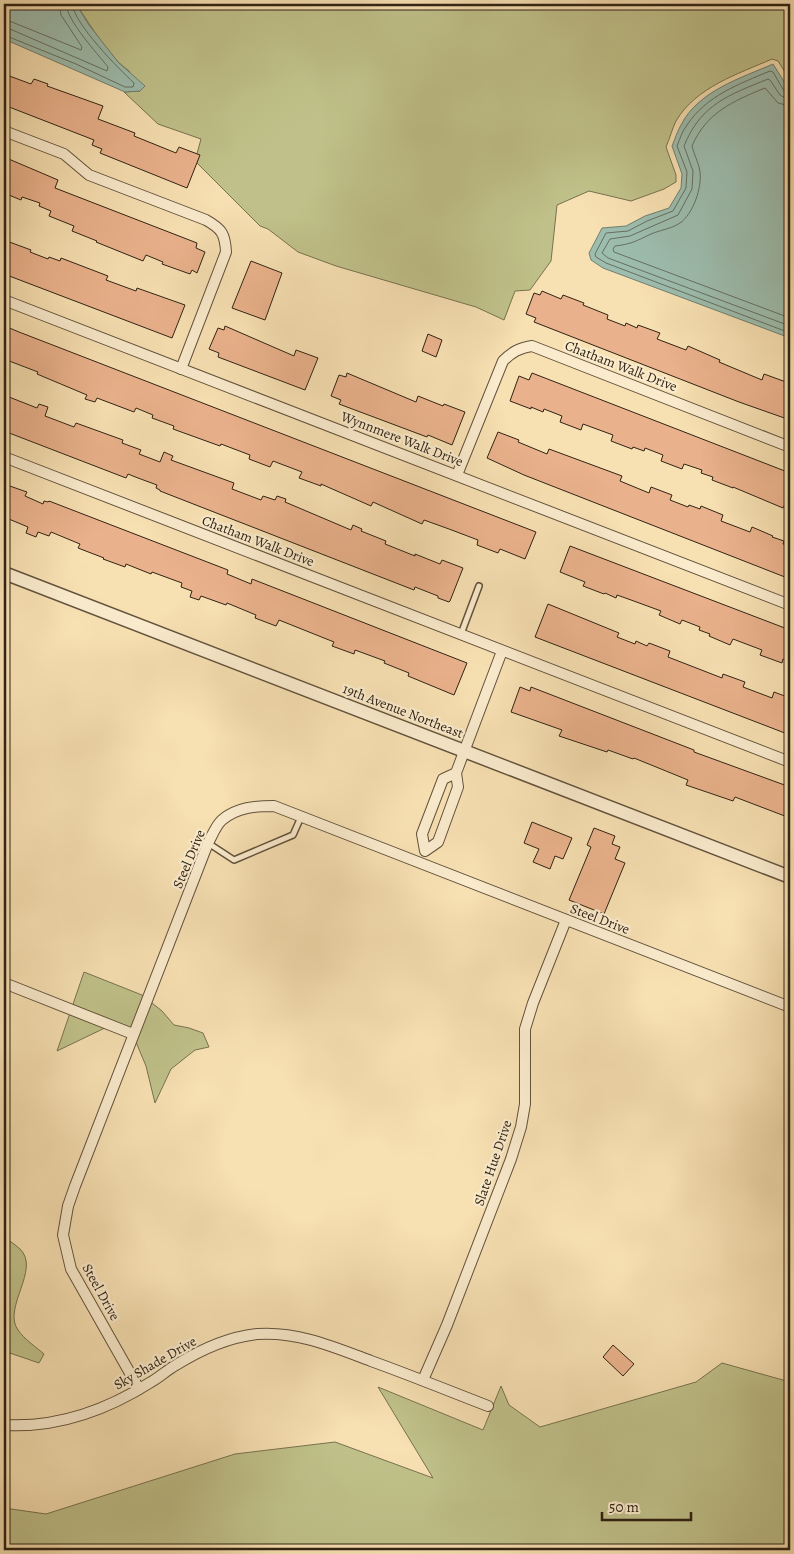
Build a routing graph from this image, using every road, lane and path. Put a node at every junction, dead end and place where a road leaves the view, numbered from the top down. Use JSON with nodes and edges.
{"nodes":[{"id":1,"x":4,"y":131,"type":"edge"},
{"id":2,"x":4,"y":300,"type":"edge"},
{"id":3,"x":181,"y":369,"type":"junction"},
{"id":4,"x":790,"y":446,"type":"edge"},
{"id":5,"x":4,"y":457,"type":"edge"},
{"id":6,"x":457,"y":475,"type":"junction"},
{"id":7,"x":4,"y":573,"type":"edge"},
{"id":8,"x":479,"y":586,"type":"dead end"},
{"id":9,"x":790,"y":605,"type":"edge"},
{"id":10,"x":461,"y":635,"type":"junction"},
{"id":11,"x":502,"y":651,"type":"junction"},
{"id":12,"x":464,"y":751,"type":"junction"},
{"id":13,"x":790,"y":762,"type":"edge"},
{"id":14,"x":456,"y":772,"type":"junction"},
{"id":15,"x":301,"y":816,"type":"junction"},
{"id":16,"x":208,"y":843,"type":"junction"},
{"id":17,"x":425,"y":851,"type":"junction"},
{"id":18,"x":420,"y":863,"type":"junction"},
{"id":19,"x":790,"y":877,"type":"edge"},
{"id":20,"x":566,"y":920,"type":"junction"},
{"id":21,"x":4,"y":983,"type":"edge"},
{"id":22,"x":790,"y":1007,"type":"edge"},
{"id":23,"x":134,"y":1034,"type":"junction"},
{"id":24,"x":423,"y":1380,"type":"junction"},
{"id":25,"x":139,"y":1389,"type":"junction"},
{"id":26,"x":488,"y":1406,"type":"dead end"},
{"id":27,"x":4,"y":1425,"type":"edge"}],
"edges":[{"from":1,"to":3,"type":"street"},
{"from":2,"to":3,"type":"street","name":"Wynnmere Walk Drive"},
{"from":3,"to":6,"type":"street","name":"Wynnmere Walk Drive"},
{"from":4,"to":6,"type":"street","name":"Chatham Walk Drive"},
{"from":5,"to":10,"type":"street","name":"Chatham Walk Drive"},
{"from":6,"to":9,"type":"street","name":"Wynnmere Walk Drive"},
{"from":7,"to":12,"type":"street","name":"19th Avenue Northeast"},
{"from":8,"to":10,"type":"lane"},
{"from":10,"to":11,"type":"street","name":"Chatham Walk Drive"},
{"from":11,"to":12,"type":"street"},
{"from":11,"to":13,"type":"street","name":"Chatham Walk Drive"},
{"from":12,"to":14,"type":"street"},
{"from":12,"to":19,"type":"street","name":"19th Avenue Northeast"},
{"from":14,"to":17,"type":"street"},
{"from":14,"to":17,"type":"street"},
{"from":15,"to":16,"type":"street","name":"Steel Drive"},
{"from":15,"to":16,"type":"lane"},
{"from":15,"to":18,"type":"street","name":"Steel Drive"},
{"from":16,"to":23,"type":"street","name":"Steel Drive"},
{"from":17,"to":18,"type":"street"},
{"from":18,"to":20,"type":"street","name":"Steel Drive"},
{"from":20,"to":22,"type":"street","name":"Steel Drive"},
{"from":20,"to":24,"type":"street","name":"Slate Hue Drive"},
{"from":21,"to":23,"type":"street"},
{"from":23,"to":25,"type":"street","name":"Steel Drive"},
{"from":24,"to":25,"type":"street","name":"Sky Shade Drive"},
{"from":24,"to":26,"type":"street","name":"Sky Shade Drive"},
{"from":25,"to":27,"type":"street","name":"Sky Shade Drive"}]}
